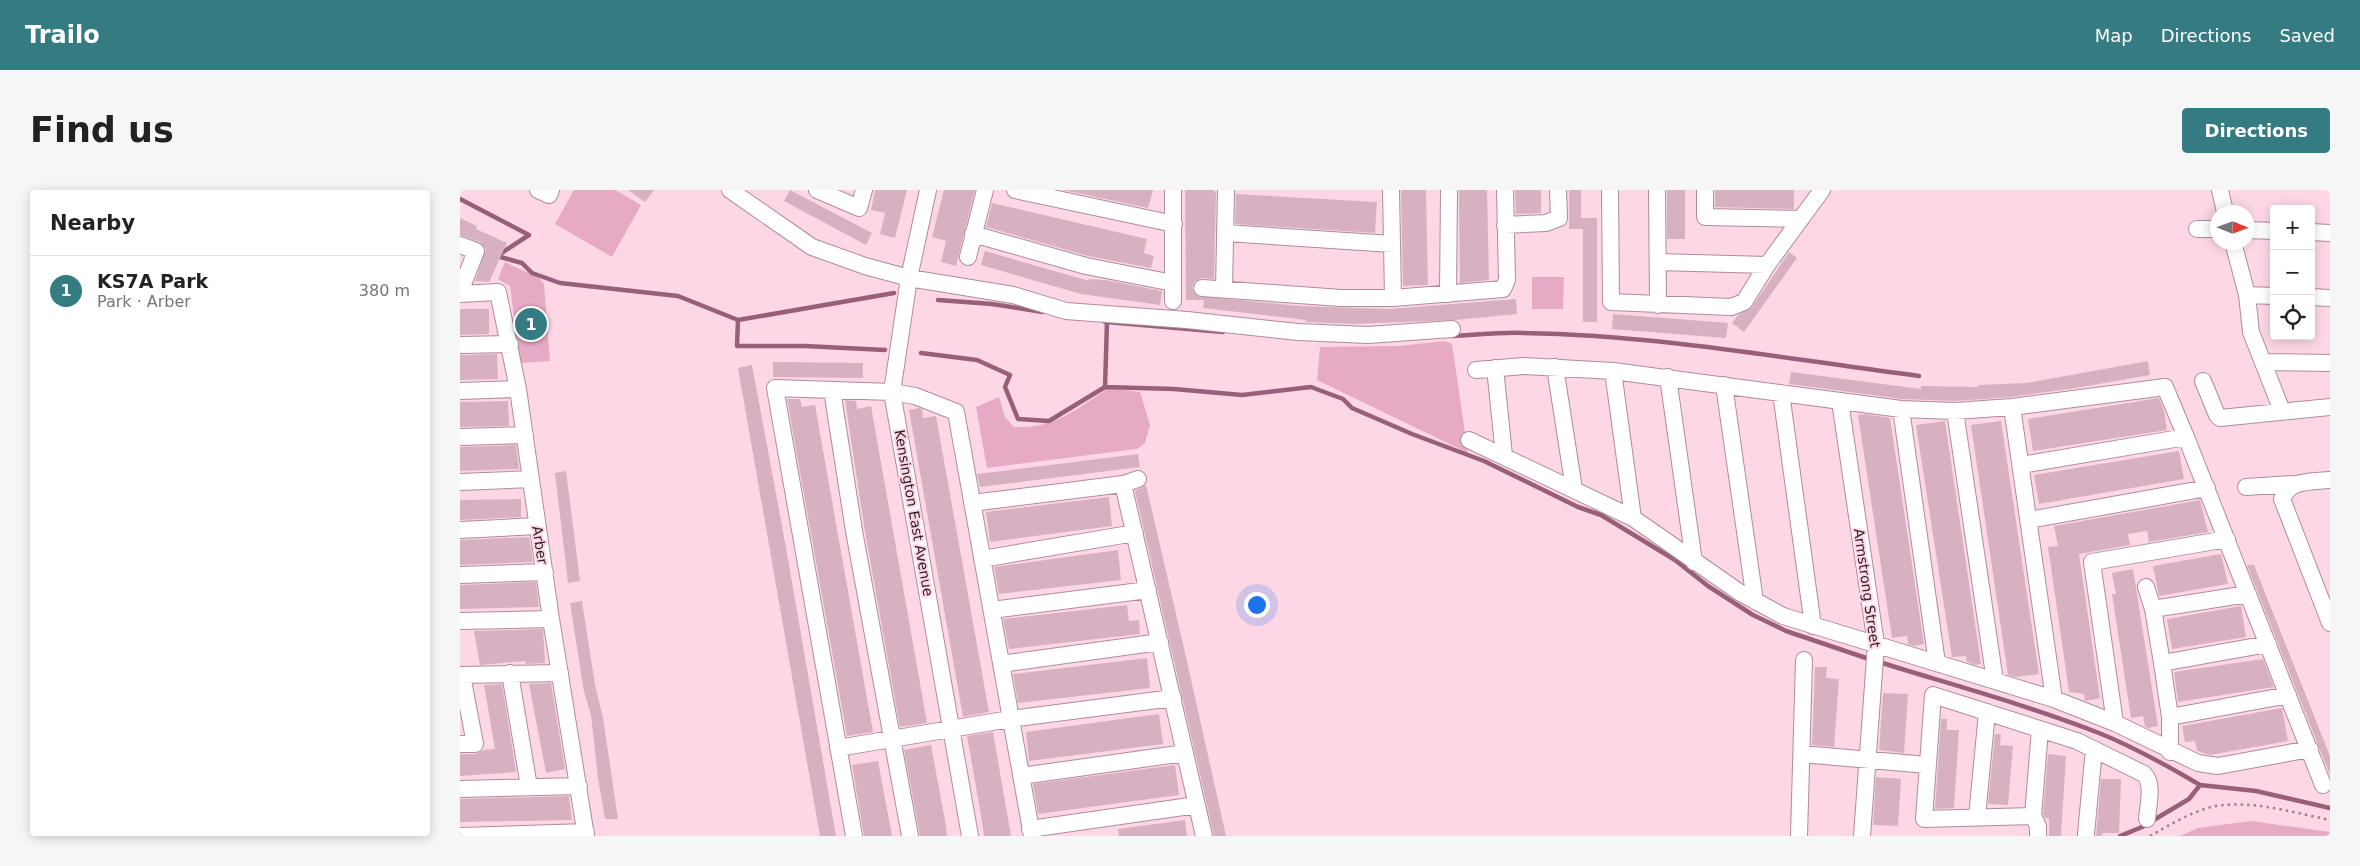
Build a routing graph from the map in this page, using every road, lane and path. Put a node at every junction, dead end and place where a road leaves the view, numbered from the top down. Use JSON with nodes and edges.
{"nodes":[{"id":1,"x":538,"y":190,"type":"edge"},
{"id":2,"x":551,"y":190,"type":"edge"},
{"id":3,"x":730,"y":190,"type":"edge"},
{"id":4,"x":817,"y":190,"type":"edge"},
{"id":5,"x":864,"y":190,"type":"edge"},
{"id":6,"x":928,"y":190,"type":"edge"},
{"id":7,"x":985,"y":190,"type":"edge"},
{"id":8,"x":1015,"y":190,"type":"edge"},
{"id":9,"x":1173,"y":190,"type":"edge"},
{"id":10,"x":1226,"y":190,"type":"edge"},
{"id":11,"x":1391,"y":190,"type":"edge"},
{"id":12,"x":1449,"y":190,"type":"edge"},
{"id":13,"x":1505,"y":190,"type":"edge"},
{"id":14,"x":1558,"y":190,"type":"edge"},
{"id":15,"x":1610,"y":190,"type":"edge"},
{"id":16,"x":1657,"y":190,"type":"edge"},
{"id":17,"x":1705,"y":190,"type":"edge"},
{"id":18,"x":1822,"y":190,"type":"edge"},
{"id":19,"x":2220,"y":190,"type":"edge"},
{"id":20,"x":2224,"y":205,"type":"edge"},
{"id":21,"x":1801,"y":219,"type":"junction"},
{"id":22,"x":1174,"y":224,"type":"junction"},
{"id":23,"x":1505,"y":224,"type":"junction"},
{"id":24,"x":2197,"y":229,"type":"dead end"},
{"id":25,"x":2210,"y":229,"type":"edge"},
{"id":26,"x":2255,"y":230,"type":"edge"},
{"id":27,"x":2270,"y":231,"type":"edge"},
{"id":28,"x":2315,"y":232,"type":"edge"},
{"id":29,"x":1226,"y":233,"type":"junction"},
{"id":30,"x":2330,"y":233,"type":"edge"},
{"id":31,"x":973,"y":234,"type":"junction"},
{"id":32,"x":1392,"y":244,"type":"junction"},
{"id":33,"x":460,"y":245,"type":"edge"},
{"id":34,"x":2235,"y":250,"type":"edge"},
{"id":35,"x":968,"y":257,"type":"dead end"},
{"id":36,"x":1658,"y":262,"type":"junction"},
{"id":37,"x":1767,"y":265,"type":"junction"},
{"id":38,"x":908,"y":278,"type":"junction"},
{"id":39,"x":1173,"y":283,"type":"junction"},
{"id":40,"x":1202,"y":288,"type":"dead end"},
{"id":41,"x":1224,"y":289,"type":"junction"},
{"id":42,"x":460,"y":293,"type":"edge"},
{"id":43,"x":1448,"y":294,"type":"junction"},
{"id":44,"x":2247,"y":295,"type":"junction"},
{"id":45,"x":2270,"y":296,"type":"edge"},
{"id":46,"x":2315,"y":297,"type":"edge"},
{"id":47,"x":1393,"y":298,"type":"junction"},
{"id":48,"x":2330,"y":298,"type":"edge"},
{"id":49,"x":1173,"y":301,"type":"dead end"},
{"id":50,"x":1658,"y":305,"type":"junction"},
{"id":51,"x":1452,"y":329,"type":"dead end"},
{"id":52,"x":510,"y":344,"type":"junction"},
{"id":53,"x":460,"y":345,"type":"edge"},
{"id":54,"x":2263,"y":362,"type":"junction"},
{"id":55,"x":2330,"y":363,"type":"edge"},
{"id":56,"x":1555,"y":367,"type":"junction"},
{"id":57,"x":1495,"y":368,"type":"junction"},
{"id":58,"x":1476,"y":370,"type":"dead end"},
{"id":59,"x":1613,"y":371,"type":"junction"},
{"id":60,"x":1668,"y":377,"type":"junction"},
{"id":61,"x":2203,"y":381,"type":"dead end"},
{"id":62,"x":1724,"y":385,"type":"junction"},
{"id":63,"x":518,"y":389,"type":"junction"},
{"id":64,"x":832,"y":390,"type":"junction"},
{"id":65,"x":460,"y":391,"type":"edge"},
{"id":66,"x":892,"y":392,"type":"junction"},
{"id":67,"x":1781,"y":393,"type":"junction"},
{"id":68,"x":1840,"y":401,"type":"junction"},
{"id":69,"x":2012,"y":407,"type":"junction"},
{"id":70,"x":2330,"y":407,"type":"edge"},
{"id":71,"x":1901,"y":409,"type":"junction"},
{"id":72,"x":1955,"y":411,"type":"junction"},
{"id":73,"x":2282,"y":411,"type":"junction"},
{"id":74,"x":525,"y":435,"type":"junction"},
{"id":75,"x":460,"y":437,"type":"edge"},
{"id":76,"x":2186,"y":437,"type":"junction"},
{"id":77,"x":1470,"y":440,"type":"dead end"},
{"id":78,"x":1504,"y":455,"type":"junction"},
{"id":79,"x":2021,"y":465,"type":"junction"},
{"id":80,"x":531,"y":479,"type":"junction"},
{"id":81,"x":2330,"y":480,"type":"edge"},
{"id":82,"x":460,"y":482,"type":"edge"},
{"id":83,"x":2292,"y":484,"type":"junction"},
{"id":84,"x":2207,"y":488,"type":"junction"},
{"id":85,"x":2246,"y":488,"type":"dead end"},
{"id":86,"x":1574,"y":489,"type":"junction"},
{"id":87,"x":972,"y":503,"type":"junction"},
{"id":88,"x":1633,"y":518,"type":"junction"},
{"id":89,"x":2029,"y":520,"type":"junction"},
{"id":90,"x":537,"y":526,"type":"junction"},
{"id":91,"x":460,"y":530,"type":"edge"},
{"id":92,"x":1135,"y":533,"type":"junction"},
{"id":93,"x":2227,"y":539,"type":"junction"},
{"id":94,"x":982,"y":559,"type":"junction"},
{"id":95,"x":1694,"y":562,"type":"junction"},
{"id":96,"x":544,"y":572,"type":"junction"},
{"id":97,"x":460,"y":575,"type":"edge"},
{"id":98,"x":2146,"y":587,"type":"dead end"},
{"id":99,"x":1148,"y":590,"type":"junction"},
{"id":100,"x":2248,"y":594,"type":"junction"},
{"id":101,"x":1755,"y":601,"type":"junction"},
{"id":102,"x":2153,"y":609,"type":"junction"},
{"id":103,"x":992,"y":610,"type":"junction"},
{"id":104,"x":552,"y":619,"type":"junction"},
{"id":105,"x":460,"y":621,"type":"edge"},
{"id":106,"x":2330,"y":623,"type":"edge"},
{"id":107,"x":1813,"y":626,"type":"junction"},
{"id":108,"x":1160,"y":642,"type":"junction"},
{"id":109,"x":2268,"y":644,"type":"junction"},
{"id":110,"x":1876,"y":649,"type":"junction"},
{"id":111,"x":1804,"y":660,"type":"dead end"},
{"id":112,"x":1937,"y":663,"type":"junction"},
{"id":113,"x":2162,"y":663,"type":"junction"},
{"id":114,"x":1001,"y":664,"type":"junction"},
{"id":115,"x":560,"y":673,"type":"junction"},
{"id":116,"x":510,"y":674,"type":"junction"},
{"id":117,"x":1995,"y":681,"type":"junction"},
{"id":118,"x":2288,"y":695,"type":"junction"},
{"id":119,"x":1172,"y":698,"type":"junction"},
{"id":120,"x":2054,"y":699,"type":"junction"},
{"id":121,"x":1987,"y":712,"type":"junction"},
{"id":122,"x":2170,"y":717,"type":"junction"},
{"id":123,"x":1010,"y":719,"type":"junction"},
{"id":124,"x":2116,"y":723,"type":"junction"},
{"id":125,"x":2040,"y":728,"type":"junction"},
{"id":126,"x":952,"y":730,"type":"junction"},
{"id":127,"x":892,"y":740,"type":"junction"},
{"id":128,"x":460,"y":744,"type":"edge"},
{"id":129,"x":838,"y":748,"type":"junction"},
{"id":130,"x":2094,"y":749,"type":"junction"},
{"id":131,"x":2310,"y":749,"type":"junction"},
{"id":132,"x":2170,"y":752,"type":"junction"},
{"id":133,"x":1185,"y":753,"type":"junction"},
{"id":134,"x":1802,"y":754,"type":"junction"},
{"id":135,"x":1868,"y":760,"type":"junction"},
{"id":136,"x":1927,"y":765,"type":"junction"},
{"id":137,"x":1021,"y":776,"type":"junction"},
{"id":138,"x":2323,"y":784,"type":"dead end"},
{"id":139,"x":580,"y":786,"type":"junction"},
{"id":140,"x":529,"y":787,"type":"junction"},
{"id":141,"x":460,"y":789,"type":"edge"},
{"id":142,"x":1197,"y":805,"type":"junction"},
{"id":143,"x":2034,"y":816,"type":"junction"},
{"id":144,"x":1977,"y":817,"type":"junction"},
{"id":145,"x":2146,"y":819,"type":"dead end"},
{"id":146,"x":2330,"y":820,"type":"edge"},
{"id":147,"x":1031,"y":832,"type":"edge"},
{"id":148,"x":586,"y":834,"type":"edge"},
{"id":149,"x":2086,"y":834,"type":"dead end"},
{"id":150,"x":2038,"y":835,"type":"edge"},
{"id":151,"x":460,"y":836,"type":"edge"},
{"id":152,"x":854,"y":836,"type":"edge"},
{"id":153,"x":910,"y":836,"type":"edge"},
{"id":154,"x":970,"y":836,"type":"edge"},
{"id":155,"x":1204,"y":836,"type":"edge"},
{"id":156,"x":1799,"y":836,"type":"edge"},
{"id":157,"x":1862,"y":836,"type":"edge"},
{"id":158,"x":2150,"y":836,"type":"edge"}],
"edges":[{"from":1,"to":2,"type":"street"},
{"from":3,"to":38,"type":"street"},
{"from":4,"to":5,"type":"street"},
{"from":6,"to":38,"type":"street","name":"Kensington East Avenue"},
{"from":7,"to":31,"type":"street"},
{"from":8,"to":22,"type":"street"},
{"from":9,"to":22,"type":"street"},
{"from":10,"to":29,"type":"street"},
{"from":11,"to":32,"type":"street"},
{"from":12,"to":43,"type":"street"},
{"from":13,"to":23,"type":"street"},
{"from":14,"to":23,"type":"street"},
{"from":15,"to":50,"type":"street"},
{"from":16,"to":36,"type":"street"},
{"from":17,"to":21,"type":"street"},
{"from":18,"to":21,"type":"street"},
{"from":19,"to":20,"type":"street"},
{"from":21,"to":37,"type":"street"},
{"from":22,"to":39,"type":"street"},
{"from":23,"to":43,"type":"street"},
{"from":24,"to":25,"type":"street"},
{"from":26,"to":27,"type":"street"},
{"from":28,"to":30,"type":"street"},
{"from":29,"to":32,"type":"street"},
{"from":29,"to":41,"type":"street"},
{"from":31,"to":35,"type":"street"},
{"from":31,"to":39,"type":"street"},
{"from":32,"to":47,"type":"street"},
{"from":33,"to":42,"type":"street"},
{"from":34,"to":44,"type":"street"},
{"from":36,"to":37,"type":"street"},
{"from":36,"to":50,"type":"street"},
{"from":37,"to":50,"type":"street"},
{"from":38,"to":51,"type":"street"},
{"from":38,"to":66,"type":"street","name":"Kensington East Avenue"},
{"from":39,"to":49,"type":"street"},
{"from":40,"to":41,"type":"street"},
{"from":41,"to":47,"type":"street"},
{"from":42,"to":52,"type":"street","name":"Arber"},
{"from":43,"to":47,"type":"street"},
{"from":44,"to":45,"type":"street"},
{"from":44,"to":54,"type":"street"},
{"from":46,"to":48,"type":"street"},
{"from":52,"to":53,"type":"street"},
{"from":52,"to":63,"type":"street","name":"Arber"},
{"from":54,"to":55,"type":"street"},
{"from":54,"to":73,"type":"street"},
{"from":56,"to":57,"type":"street"},
{"from":56,"to":59,"type":"street"},
{"from":56,"to":86,"type":"street"},
{"from":57,"to":58,"type":"street"},
{"from":57,"to":78,"type":"street"},
{"from":59,"to":60,"type":"street"},
{"from":59,"to":88,"type":"street"},
{"from":60,"to":62,"type":"street"},
{"from":60,"to":95,"type":"street"},
{"from":61,"to":73,"type":"street"},
{"from":62,"to":67,"type":"street"},
{"from":62,"to":101,"type":"street"},
{"from":63,"to":65,"type":"street"},
{"from":63,"to":74,"type":"street","name":"Arber"},
{"from":64,"to":66,"type":"street"},
{"from":64,"to":127,"type":"street"},
{"from":64,"to":129,"type":"street"},
{"from":66,"to":87,"type":"street"},
{"from":66,"to":126,"type":"street","name":"Kensington East Avenue"},
{"from":67,"to":68,"type":"street"},
{"from":67,"to":107,"type":"street"},
{"from":68,"to":71,"type":"street"},
{"from":68,"to":110,"type":"street","name":"Armstrong Street"},
{"from":69,"to":72,"type":"street"},
{"from":69,"to":76,"type":"street"},
{"from":69,"to":79,"type":"street"},
{"from":70,"to":73,"type":"street"},
{"from":71,"to":72,"type":"street"},
{"from":71,"to":112,"type":"street"},
{"from":72,"to":117,"type":"street"},
{"from":74,"to":75,"type":"street"},
{"from":74,"to":80,"type":"street","name":"Arber"},
{"from":76,"to":79,"type":"street"},
{"from":76,"to":84,"type":"street"},
{"from":77,"to":78,"type":"street"},
{"from":78,"to":86,"type":"street"},
{"from":79,"to":89,"type":"street"},
{"from":80,"to":82,"type":"street"},
{"from":80,"to":90,"type":"street","name":"Arber"},
{"from":81,"to":83,"type":"street"},
{"from":83,"to":85,"type":"street"},
{"from":83,"to":106,"type":"street"},
{"from":84,"to":89,"type":"street"},
{"from":84,"to":93,"type":"street"},
{"from":86,"to":88,"type":"street"},
{"from":87,"to":92,"type":"street"},
{"from":87,"to":94,"type":"street"},
{"from":88,"to":95,"type":"street"},
{"from":89,"to":120,"type":"street"},
{"from":90,"to":91,"type":"street"},
{"from":90,"to":96,"type":"street","name":"Arber"},
{"from":92,"to":94,"type":"street"},
{"from":92,"to":99,"type":"street"},
{"from":93,"to":100,"type":"street"},
{"from":93,"to":124,"type":"street"},
{"from":94,"to":103,"type":"street"},
{"from":95,"to":101,"type":"street"},
{"from":96,"to":97,"type":"street"},
{"from":96,"to":104,"type":"street","name":"Arber"},
{"from":98,"to":102,"type":"street"},
{"from":99,"to":103,"type":"street"},
{"from":99,"to":108,"type":"street"},
{"from":100,"to":102,"type":"street"},
{"from":100,"to":109,"type":"street"},
{"from":101,"to":107,"type":"street"},
{"from":102,"to":113,"type":"street"},
{"from":103,"to":114,"type":"street"},
{"from":104,"to":105,"type":"street"},
{"from":104,"to":115,"type":"street","name":"Arber"},
{"from":107,"to":110,"type":"street"},
{"from":108,"to":114,"type":"street"},
{"from":108,"to":119,"type":"street"},
{"from":109,"to":113,"type":"street"},
{"from":109,"to":118,"type":"street"},
{"from":110,"to":112,"type":"street"},
{"from":110,"to":135,"type":"street","name":"Armstrong Street"},
{"from":111,"to":134,"type":"street"},
{"from":112,"to":117,"type":"street"},
{"from":113,"to":122,"type":"street"},
{"from":114,"to":123,"type":"street"},
{"from":115,"to":116,"type":"street"},
{"from":115,"to":139,"type":"street","name":"Arber"},
{"from":116,"to":128,"type":"street"},
{"from":116,"to":140,"type":"street"},
{"from":117,"to":120,"type":"street"},
{"from":118,"to":122,"type":"street"},
{"from":118,"to":131,"type":"street"},
{"from":119,"to":123,"type":"street"},
{"from":119,"to":133,"type":"street"},
{"from":120,"to":124,"type":"street"},
{"from":121,"to":125,"type":"street"},
{"from":121,"to":136,"type":"street"},
{"from":121,"to":144,"type":"street"},
{"from":122,"to":132,"type":"street"},
{"from":123,"to":126,"type":"street"},
{"from":123,"to":137,"type":"street"},
{"from":124,"to":132,"type":"street"},
{"from":125,"to":130,"type":"street"},
{"from":125,"to":143,"type":"street"},
{"from":126,"to":127,"type":"street"},
{"from":126,"to":154,"type":"street","name":"Kensington East Avenue"},
{"from":127,"to":129,"type":"street"},
{"from":127,"to":153,"type":"street"},
{"from":129,"to":152,"type":"street"},
{"from":130,"to":145,"type":"street"},
{"from":130,"to":149,"type":"street"},
{"from":131,"to":132,"type":"street"},
{"from":131,"to":138,"type":"street"},
{"from":133,"to":137,"type":"street"},
{"from":133,"to":142,"type":"street"},
{"from":134,"to":135,"type":"street"},
{"from":134,"to":156,"type":"street"},
{"from":135,"to":136,"type":"street"},
{"from":135,"to":157,"type":"street","name":"Armstrong Street"},
{"from":136,"to":144,"type":"street"},
{"from":137,"to":147,"type":"street"},
{"from":139,"to":140,"type":"street"},
{"from":139,"to":148,"type":"street","name":"Arber"},
{"from":140,"to":141,"type":"street"},
{"from":142,"to":147,"type":"street"},
{"from":142,"to":155,"type":"street"},
{"from":143,"to":144,"type":"street"},
{"from":143,"to":150,"type":"street"},
{"from":146,"to":158,"type":"path"},
{"from":148,"to":151,"type":"street"}]}
